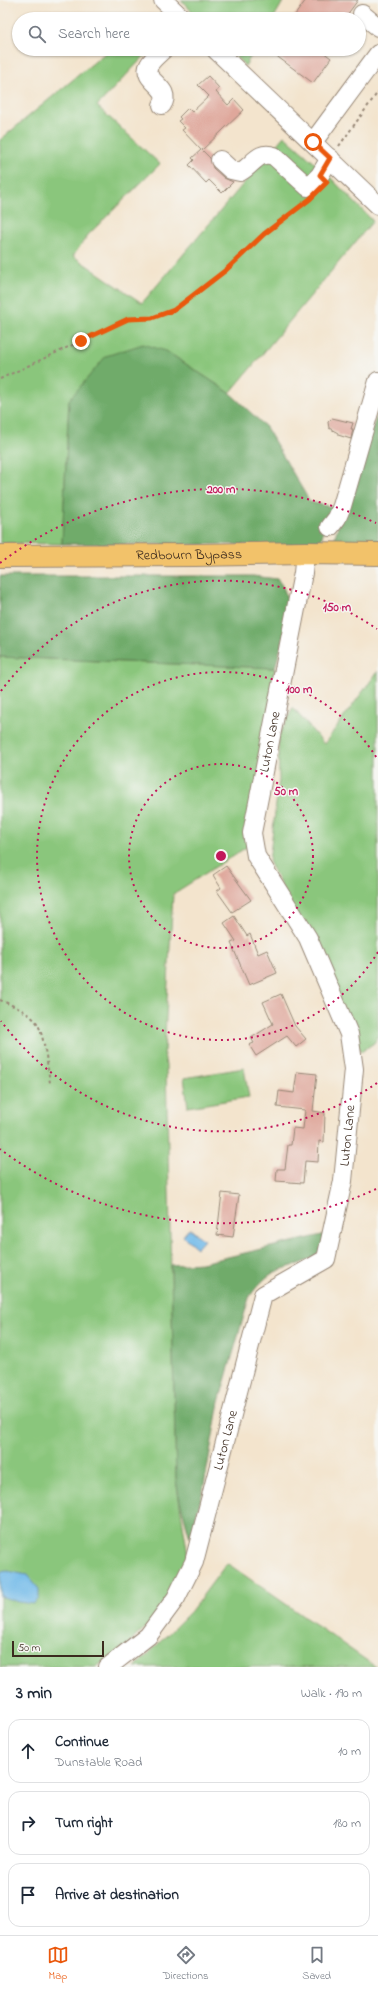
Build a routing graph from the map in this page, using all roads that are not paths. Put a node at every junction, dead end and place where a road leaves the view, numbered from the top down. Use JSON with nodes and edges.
{"nodes":[{"id":1,"x":163,"y":0,"type":"edge"},
{"id":2,"x":176,"y":12,"type":"edge"},
{"id":3,"x":366,"y":17,"type":"edge"},
{"id":4,"x":378,"y":27,"type":"edge"},
{"id":5,"x":378,"y":54,"type":"edge"},
{"id":6,"x":157,"y":56,"type":"edge"},
{"id":7,"x":222,"y":56,"type":"edge"},
{"id":8,"x":162,"y":105,"type":"dead end"},
{"id":9,"x":313,"y":142,"type":"junction"},
{"id":10,"x":330,"y":158,"type":"junction"},
{"id":11,"x":220,"y":160,"type":"dead end"},
{"id":12,"x":375,"y":197,"type":"edge"},
{"id":13,"x":378,"y":381,"type":"edge"},
{"id":14,"x":330,"y":527,"type":"dead end"},
{"id":15,"x":305,"y":553,"type":"junction"},
{"id":16,"x":378,"y":554,"type":"edge"},
{"id":17,"x":0,"y":556,"type":"edge"},
{"id":18,"x":108,"y":1667,"type":"edge"}],
"edges":[{"from":1,"to":2,"type":"street"},
{"from":3,"to":4,"type":"street"},
{"from":5,"to":9,"type":"street"},
{"from":6,"to":8,"type":"street"},
{"from":7,"to":9,"type":"street"},
{"from":9,"to":10,"type":"street"},
{"from":10,"to":11,"type":"street"},
{"from":10,"to":12,"type":"street"},
{"from":13,"to":14,"type":"street"},
{"from":15,"to":16,"type":"main road","name":"Redbourn Bypass"},
{"from":15,"to":17,"type":"main road","name":"Redbourn Bypass"},
{"from":15,"to":18,"type":"street","name":"Luton Lane"}]}
